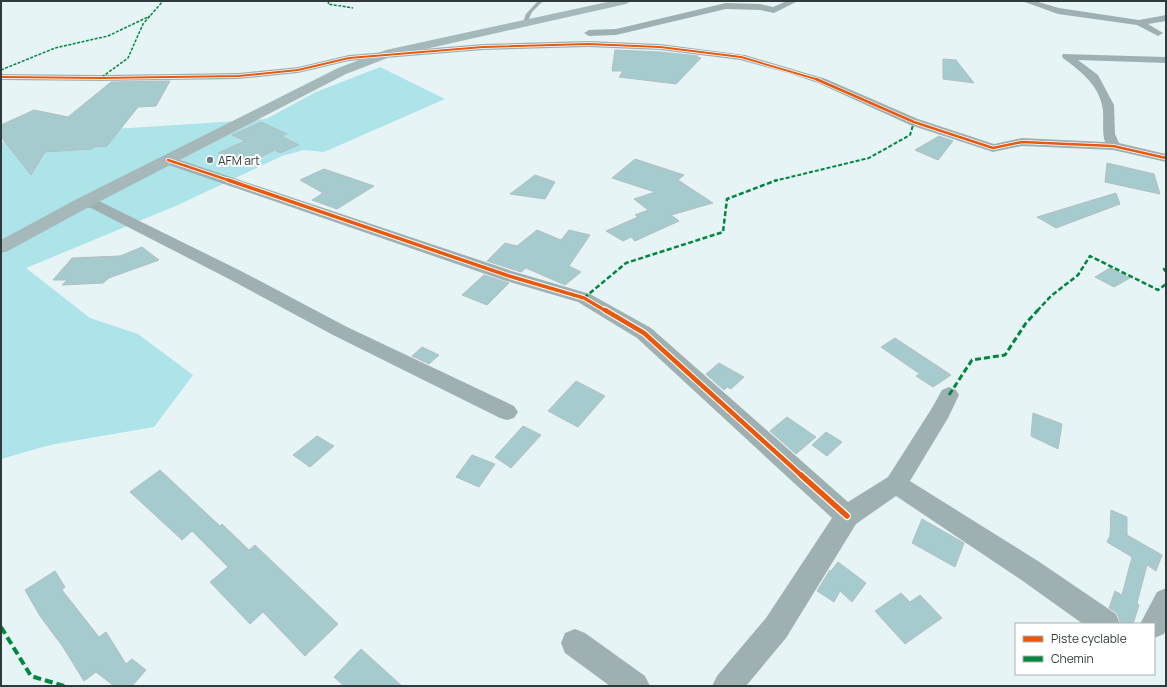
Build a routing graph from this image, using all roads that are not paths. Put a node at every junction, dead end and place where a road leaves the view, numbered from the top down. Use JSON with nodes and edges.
{"nodes":[{"id":1,"x":540,"y":1,"type":"edge"},
{"id":2,"x":626,"y":1,"type":"edge"},
{"id":3,"x":794,"y":1,"type":"edge"},
{"id":4,"x":1026,"y":1,"type":"edge"},
{"id":5,"x":1166,"y":18,"type":"edge"},
{"id":6,"x":1139,"y":23,"type":"junction"},
{"id":7,"x":522,"y":29,"type":"junction"},
{"id":8,"x":1162,"y":32,"type":"edge"},
{"id":9,"x":580,"y":33,"type":"dead end"},
{"id":10,"x":1166,"y":40,"type":"edge"},
{"id":11,"x":386,"y":54,"type":"junction"},
{"id":12,"x":1166,"y":60,"type":"edge"},
{"id":13,"x":1,"y":77,"type":"edge"},
{"id":14,"x":1113,"y":146,"type":"junction"},
{"id":15,"x":1166,"y":158,"type":"edge"},
{"id":16,"x":168,"y":160,"type":"junction"},
{"id":17,"x":81,"y":204,"type":"junction"},
{"id":18,"x":1,"y":246,"type":"edge"},
{"id":19,"x":949,"y":395,"type":"dead end"},
{"id":20,"x":507,"y":412,"type":"dead end"},
{"id":21,"x":896,"y":484,"type":"junction"},
{"id":22,"x":846,"y":516,"type":"junction"},
{"id":23,"x":1166,"y":601,"type":"edge"},
{"id":24,"x":1105,"y":623,"type":"edge"},
{"id":25,"x":1155,"y":623,"type":"edge"},
{"id":26,"x":575,"y":643,"type":"dead end"},
{"id":27,"x":635,"y":686,"type":"edge"},
{"id":28,"x":727,"y":686,"type":"edge"}],
"edges":[{"from":1,"to":7,"type":"lane"},
{"from":2,"to":7,"type":"main road"},
{"from":3,"to":9,"type":"street"},
{"from":4,"to":6,"type":"street"},
{"from":5,"to":6,"type":"street"},
{"from":6,"to":8,"type":"street"},
{"from":7,"to":11,"type":"main road"},
{"from":8,"to":10,"type":"street"},
{"from":11,"to":13,"type":"street"},
{"from":11,"to":14,"type":"street"},
{"from":11,"to":16,"type":"main road"},
{"from":12,"to":14,"type":"street"},
{"from":14,"to":15,"type":"street"},
{"from":16,"to":17,"type":"main road"},
{"from":16,"to":22,"type":"street"},
{"from":17,"to":18,"type":"main road"},
{"from":17,"to":20,"type":"street"},
{"from":19,"to":21,"type":"street"},
{"from":21,"to":22,"type":"street"},
{"from":21,"to":24,"type":"street"},
{"from":22,"to":28,"type":"street"},
{"from":23,"to":25,"type":"street"},
{"from":26,"to":27,"type":"street"}]}
